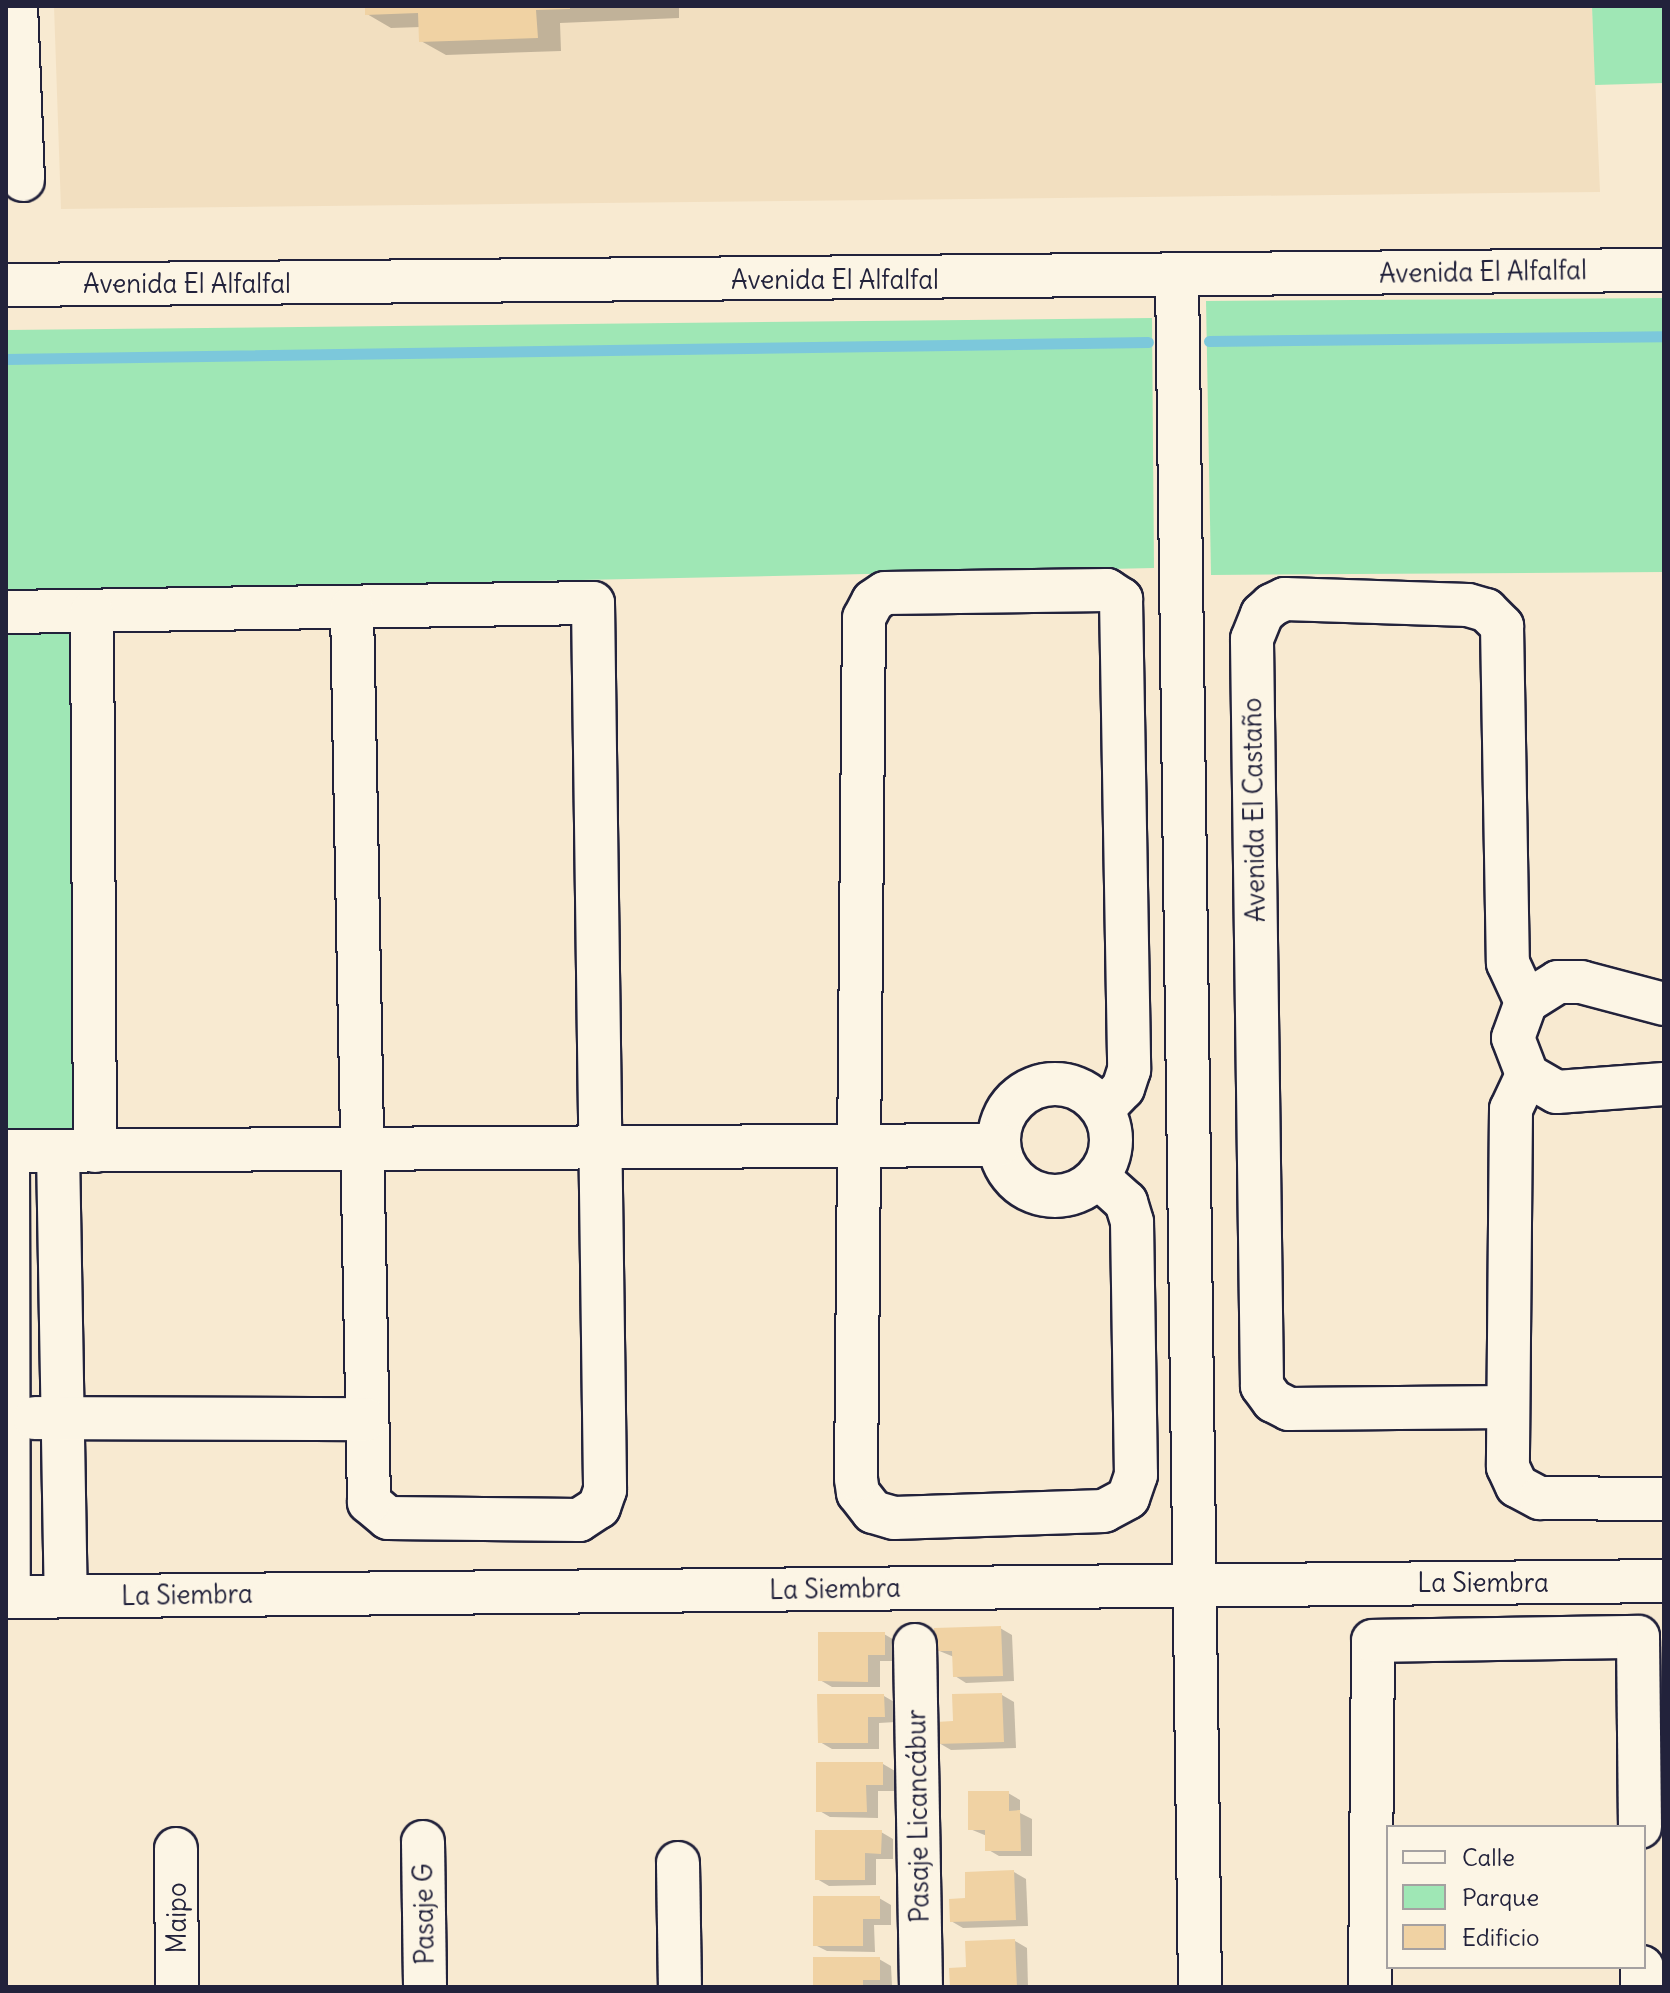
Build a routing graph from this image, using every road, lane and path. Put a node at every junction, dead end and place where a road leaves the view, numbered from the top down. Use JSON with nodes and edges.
{"nodes":[{"id":1,"x":16,"y":6,"type":"edge"},
{"id":2,"x":23,"y":180,"type":"dead end"},
{"id":3,"x":1664,"y":270,"type":"edge"},
{"id":4,"x":1177,"y":277,"type":"junction"},
{"id":5,"x":6,"y":285,"type":"edge"},
{"id":6,"x":352,"y":607,"type":"junction"},
{"id":7,"x":6,"y":612,"type":"edge"},
{"id":8,"x":92,"y":612,"type":"junction"},
{"id":9,"x":1526,"y":1002,"type":"junction"},
{"id":10,"x":1664,"y":1004,"type":"edge"},
{"id":11,"x":1527,"y":1075,"type":"junction"},
{"id":12,"x":1664,"y":1084,"type":"edge"},
{"id":13,"x":1103,"y":1109,"type":"junction"},
{"id":14,"x":999,"y":1145,"type":"junction"},
{"id":15,"x":858,"y":1147,"type":"junction"},
{"id":16,"x":601,"y":1148,"type":"junction"},
{"id":17,"x":362,"y":1149,"type":"junction"},
{"id":18,"x":7,"y":1151,"type":"edge"},
{"id":19,"x":77,"y":1151,"type":"junction"},
{"id":20,"x":1098,"y":1177,"type":"junction"},
{"id":21,"x":1508,"y":1407,"type":"junction"},
{"id":22,"x":7,"y":1418,"type":"edge"},
{"id":23,"x":63,"y":1418,"type":"junction"},
{"id":24,"x":366,"y":1419,"type":"junction"},
{"id":25,"x":1664,"y":1499,"type":"edge"},
{"id":26,"x":1664,"y":1581,"type":"edge"},
{"id":27,"x":1192,"y":1585,"type":"junction"},
{"id":28,"x":66,"y":1596,"type":"junction"},
{"id":29,"x":7,"y":1597,"type":"edge"},
{"id":30,"x":915,"y":1645,"type":"dead end"},
{"id":31,"x":1640,"y":1825,"type":"edge"},
{"id":32,"x":423,"y":1842,"type":"dead end"},
{"id":33,"x":176,"y":1849,"type":"dead end"},
{"id":34,"x":678,"y":1863,"type":"dead end"},
{"id":35,"x":177,"y":1987,"type":"edge"},
{"id":36,"x":425,"y":1987,"type":"edge"},
{"id":37,"x":680,"y":1987,"type":"edge"},
{"id":38,"x":921,"y":1987,"type":"edge"},
{"id":39,"x":1200,"y":1987,"type":"edge"},
{"id":40,"x":1370,"y":1987,"type":"edge"}],
"edges":[{"from":1,"to":2,"type":"street"},
{"from":3,"to":4,"type":"street","name":"Avenida El Alfalfal"},
{"from":4,"to":5,"type":"street","name":"Avenida El Alfalfal"},
{"from":4,"to":27,"type":"street"},
{"from":6,"to":8,"type":"street"},
{"from":6,"to":16,"type":"street"},
{"from":6,"to":17,"type":"street"},
{"from":7,"to":8,"type":"street"},
{"from":8,"to":19,"type":"street"},
{"from":9,"to":10,"type":"street"},
{"from":9,"to":11,"type":"street"},
{"from":9,"to":21,"type":"street","name":"Avenida El Castaño"},
{"from":11,"to":12,"type":"street"},
{"from":11,"to":21,"type":"street"},
{"from":13,"to":14,"type":"street"},
{"from":13,"to":15,"type":"street"},
{"from":13,"to":20,"type":"street"},
{"from":14,"to":15,"type":"street"},
{"from":14,"to":20,"type":"street"},
{"from":15,"to":16,"type":"street"},
{"from":15,"to":20,"type":"street"},
{"from":16,"to":17,"type":"street"},
{"from":16,"to":24,"type":"street"},
{"from":17,"to":19,"type":"street"},
{"from":17,"to":24,"type":"street"},
{"from":18,"to":19,"type":"street"},
{"from":18,"to":22,"type":"street"},
{"from":19,"to":23,"type":"street"},
{"from":21,"to":25,"type":"street"},
{"from":22,"to":23,"type":"street"},
{"from":22,"to":29,"type":"street"},
{"from":23,"to":24,"type":"street"},
{"from":23,"to":28,"type":"street"},
{"from":26,"to":27,"type":"street","name":"La Siembra"},
{"from":27,"to":28,"type":"street","name":"La Siembra"},
{"from":27,"to":39,"type":"street"},
{"from":28,"to":29,"type":"street","name":"La Siembra"},
{"from":30,"to":38,"type":"street","name":"Pasaje Licancábur"},
{"from":31,"to":40,"type":"street"},
{"from":32,"to":36,"type":"street","name":"Pasaje G"},
{"from":33,"to":35,"type":"street","name":"Maipo"},
{"from":34,"to":37,"type":"street"}]}
